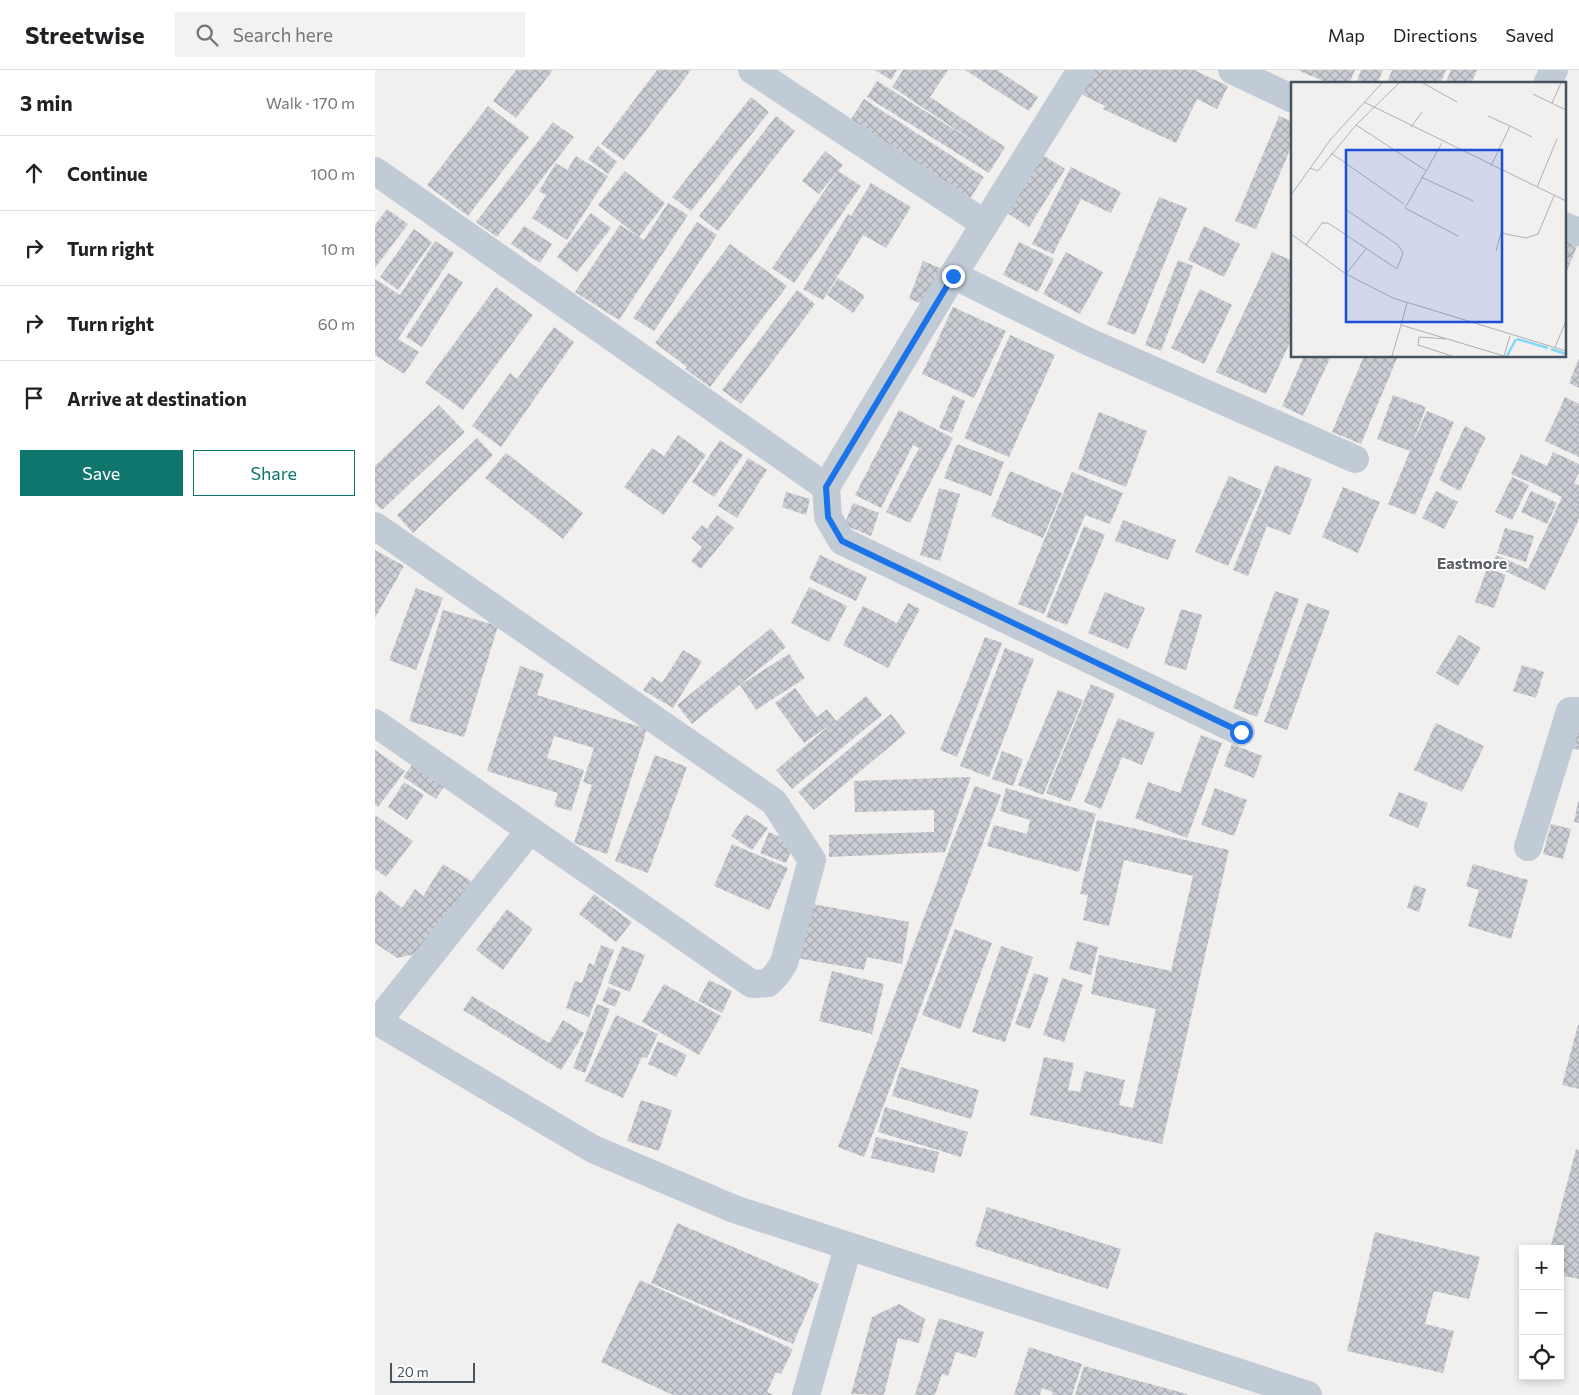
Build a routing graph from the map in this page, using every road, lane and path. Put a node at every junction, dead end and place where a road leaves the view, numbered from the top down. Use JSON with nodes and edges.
{"nodes":[{"id":1,"x":751,"y":70,"type":"edge"},
{"id":2,"x":1081,"y":70,"type":"edge"},
{"id":3,"x":1232,"y":70,"type":"edge"},
{"id":4,"x":1554,"y":70,"type":"edge"},
{"id":5,"x":1548,"y":82,"type":"edge"},
{"id":6,"x":1291,"y":98,"type":"edge"},
{"id":7,"x":375,"y":171,"type":"edge"},
{"id":8,"x":985,"y":224,"type":"junction"},
{"id":9,"x":1567,"y":227,"type":"edge"},
{"id":10,"x":1579,"y":232,"type":"edge"},
{"id":11,"x":953,"y":276,"type":"junction"},
{"id":12,"x":1355,"y":459,"type":"dead end"},
{"id":13,"x":826,"y":487,"type":"junction"},
{"id":14,"x":375,"y":526,"type":"edge"},
{"id":15,"x":1579,"y":711,"type":"edge"},
{"id":16,"x":375,"y":723,"type":"edge"},
{"id":17,"x":1241,"y":732,"type":"dead end"},
{"id":18,"x":530,"y":830,"type":"junction"},
{"id":19,"x":1528,"y":847,"type":"dead end"},
{"id":20,"x":376,"y":1020,"type":"edge"},
{"id":21,"x":848,"y":1247,"type":"junction"},
{"id":22,"x":806,"y":1395,"type":"edge"},
{"id":23,"x":1308,"y":1395,"type":"edge"}],
"edges":[{"from":1,"to":8,"type":"street"},
{"from":2,"to":8,"type":"street"},
{"from":3,"to":6,"type":"street"},
{"from":4,"to":5,"type":"street"},
{"from":7,"to":13,"type":"street"},
{"from":8,"to":11,"type":"street"},
{"from":9,"to":10,"type":"street"},
{"from":11,"to":12,"type":"street"},
{"from":11,"to":13,"type":"street"},
{"from":13,"to":17,"type":"street"},
{"from":14,"to":18,"type":"street"},
{"from":15,"to":19,"type":"street"},
{"from":16,"to":18,"type":"street"},
{"from":18,"to":20,"type":"street"},
{"from":20,"to":21,"type":"street"},
{"from":21,"to":22,"type":"street"},
{"from":21,"to":23,"type":"street"}]}
